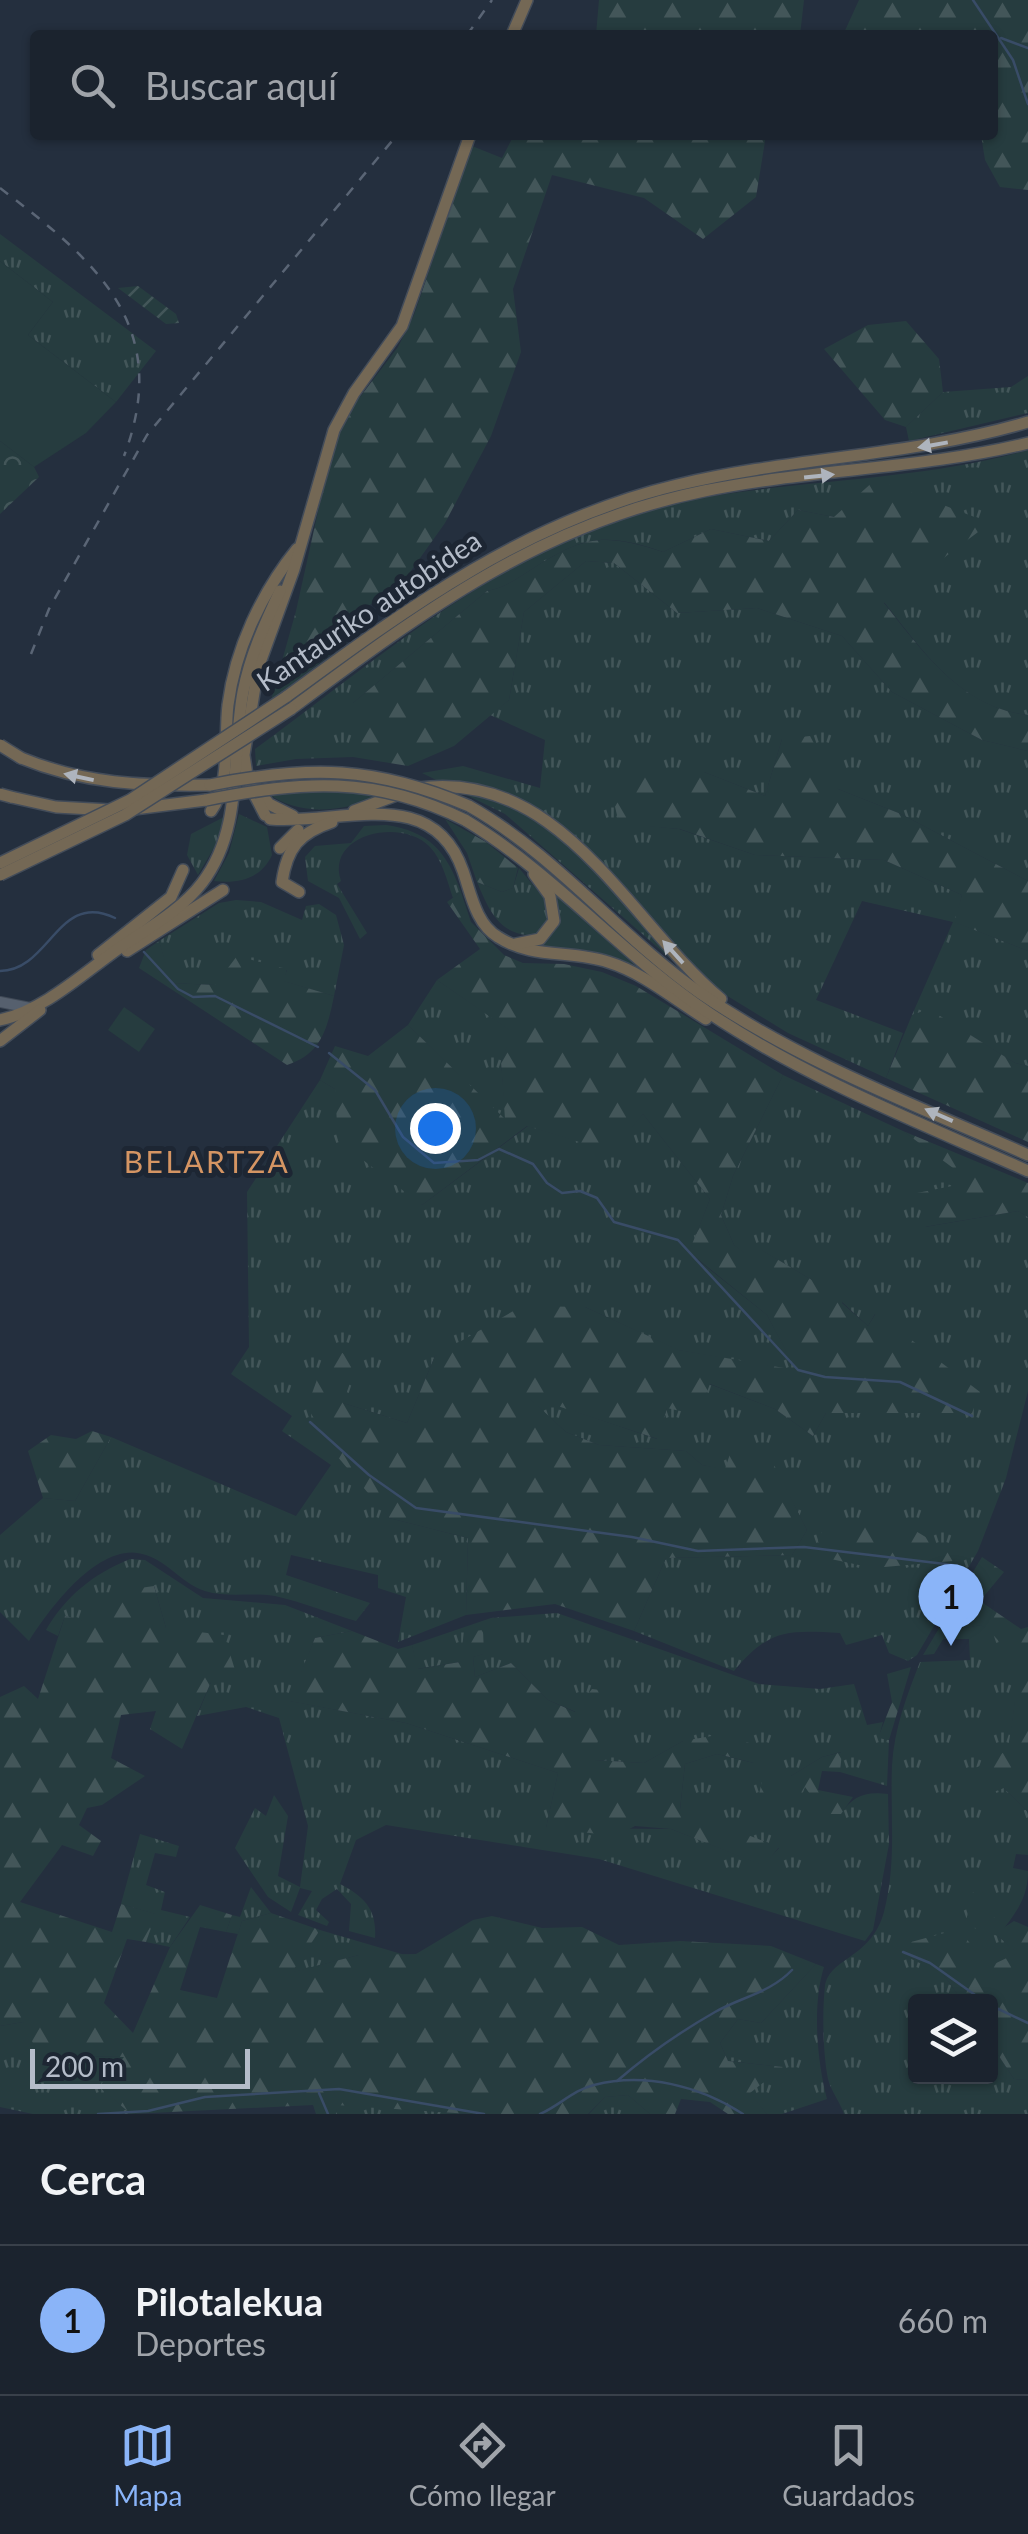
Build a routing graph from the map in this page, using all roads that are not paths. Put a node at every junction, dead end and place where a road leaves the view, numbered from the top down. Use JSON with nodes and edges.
{"nodes":[{"id":1,"x":527,"y":0,"type":"edge"},
{"id":2,"x":514,"y":30,"type":"edge"},
{"id":3,"x":468,"y":140,"type":"edge"},
{"id":4,"x":1028,"y":422,"type":"edge"},
{"id":5,"x":1028,"y":442,"type":"edge"},
{"id":6,"x":300,"y":546,"type":"junction"},
{"id":7,"x":288,"y":703,"type":"junction"},
{"id":8,"x":248,"y":718,"type":"junction"},
{"id":9,"x":0,"y":746,"type":"edge"},
{"id":10,"x":5,"y":796,"type":"edge"},
{"id":11,"x":209,"y":805,"type":"junction"},
{"id":12,"x":362,"y":817,"type":"junction"},
{"id":13,"x":320,"y":818,"type":"junction"},
{"id":14,"x":302,"y":819,"type":"junction"},
{"id":15,"x":335,"y":821,"type":"junction"},
{"id":16,"x":280,"y":848,"type":"dead end"},
{"id":17,"x":522,"y":858,"type":"junction"},
{"id":18,"x":0,"y":862,"type":"edge"},
{"id":19,"x":183,"y":870,"type":"dead end"},
{"id":20,"x":0,"y":874,"type":"edge"},
{"id":21,"x":224,"y":890,"type":"dead end"},
{"id":22,"x":299,"y":892,"type":"dead end"},
{"id":23,"x":510,"y":944,"type":"junction"},
{"id":24,"x":78,"y":977,"type":"junction"},
{"id":25,"x":58,"y":991,"type":"junction"},
{"id":26,"x":0,"y":1002,"type":"edge"},
{"id":27,"x":38,"y":1008,"type":"junction"},
{"id":28,"x":743,"y":1019,"type":"junction"},
{"id":29,"x":0,"y":1020,"type":"edge"},
{"id":30,"x":0,"y":1041,"type":"edge"},
{"id":31,"x":794,"y":1065,"type":"junction"},
{"id":32,"x":1028,"y":1155,"type":"edge"},
{"id":33,"x":1028,"y":1171,"type":"edge"}],
"edges":[{"from":1,"to":2,"type":"highway"},
{"from":3,"to":6,"type":"highway"},
{"from":4,"to":7,"type":"highway","name":"Kantauriko autobidea","one_way":true},
{"from":7,"to":5,"type":"highway","name":"Kantauriko autobidea","one_way":true},
{"from":6,"to":8,"type":"highway"},
{"from":6,"to":11,"type":"highway"},
{"from":6,"to":24,"type":"highway"},
{"from":7,"to":18,"type":"highway","name":"Kantauriko autobidea","bridge":true},
{"from":7,"to":20,"type":"highway","name":"Kantauriko autobidea","bridge":true},
{"from":8,"to":14,"type":"highway"},
{"from":8,"to":14,"type":"highway"},
{"from":28,"to":9,"type":"highway","one_way":true,"bridge":true},
{"from":10,"to":11,"type":"highway"},
{"from":11,"to":17,"type":"highway","bridge":true},
{"from":12,"to":13,"type":"highway"},
{"from":12,"to":15,"type":"highway"},
{"from":12,"to":23,"type":"highway"},
{"from":13,"to":14,"type":"highway"},
{"from":28,"to":13,"type":"highway","one_way":true},
{"from":15,"to":16,"type":"highway"},
{"from":15,"to":22,"type":"highway"},
{"from":17,"to":23,"type":"highway"},
{"from":17,"to":31,"type":"highway"},
{"from":19,"to":25,"type":"highway"},
{"from":21,"to":27,"type":"highway"},
{"from":23,"to":31,"type":"highway"},
{"from":24,"to":25,"type":"highway"},
{"from":24,"to":27,"type":"highway"},
{"from":25,"to":27,"type":"highway"},
{"from":26,"to":27,"type":"main road"},
{"from":27,"to":29,"type":"highway"},
{"from":27,"to":30,"type":"highway"},
{"from":32,"to":28,"type":"highway","one_way":true},
{"from":31,"to":33,"type":"highway"}]}
